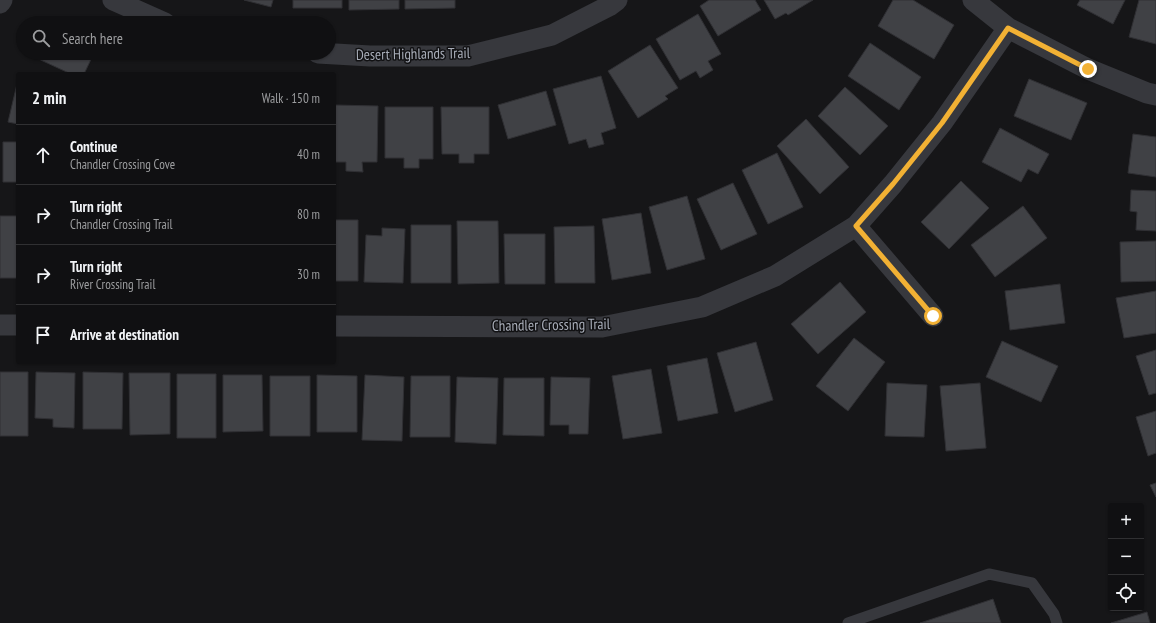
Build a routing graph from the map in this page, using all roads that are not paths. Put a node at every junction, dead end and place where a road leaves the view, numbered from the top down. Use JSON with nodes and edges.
{"nodes":[{"id":1,"x":2,"y":0,"type":"edge"},
{"id":2,"x":113,"y":0,"type":"edge"},
{"id":3,"x":973,"y":0,"type":"edge"},
{"id":4,"x":610,"y":2,"type":"edge"},
{"id":5,"x":0,"y":3,"type":"edge"},
{"id":6,"x":149,"y":16,"type":"edge"},
{"id":7,"x":1008,"y":28,"type":"junction"},
{"id":8,"x":336,"y":54,"type":"edge"},
{"id":9,"x":1156,"y":95,"type":"edge"},
{"id":10,"x":856,"y":226,"type":"junction"},
{"id":11,"x":933,"y":316,"type":"dead end"},
{"id":12,"x":0,"y":324,"type":"edge"},
{"id":13,"x":16,"y":325,"type":"edge"},
{"id":14,"x":336,"y":326,"type":"edge"},
{"id":15,"x":848,"y":623,"type":"edge"},
{"id":16,"x":1057,"y":623,"type":"edge"}],
"edges":[{"from":1,"to":5,"type":"street"},
{"from":2,"to":6,"type":"street"},
{"from":3,"to":7,"type":"street"},
{"from":4,"to":8,"type":"street","name":"Desert Highlands Trail"},
{"from":7,"to":9,"type":"street"},
{"from":7,"to":10,"type":"street","name":"Chandler Crossing Trail"},
{"from":10,"to":11,"type":"street"},
{"from":10,"to":14,"type":"street","name":"Chandler Crossing Trail"},
{"from":12,"to":13,"type":"street"},
{"from":15,"to":16,"type":"lane"}]}
